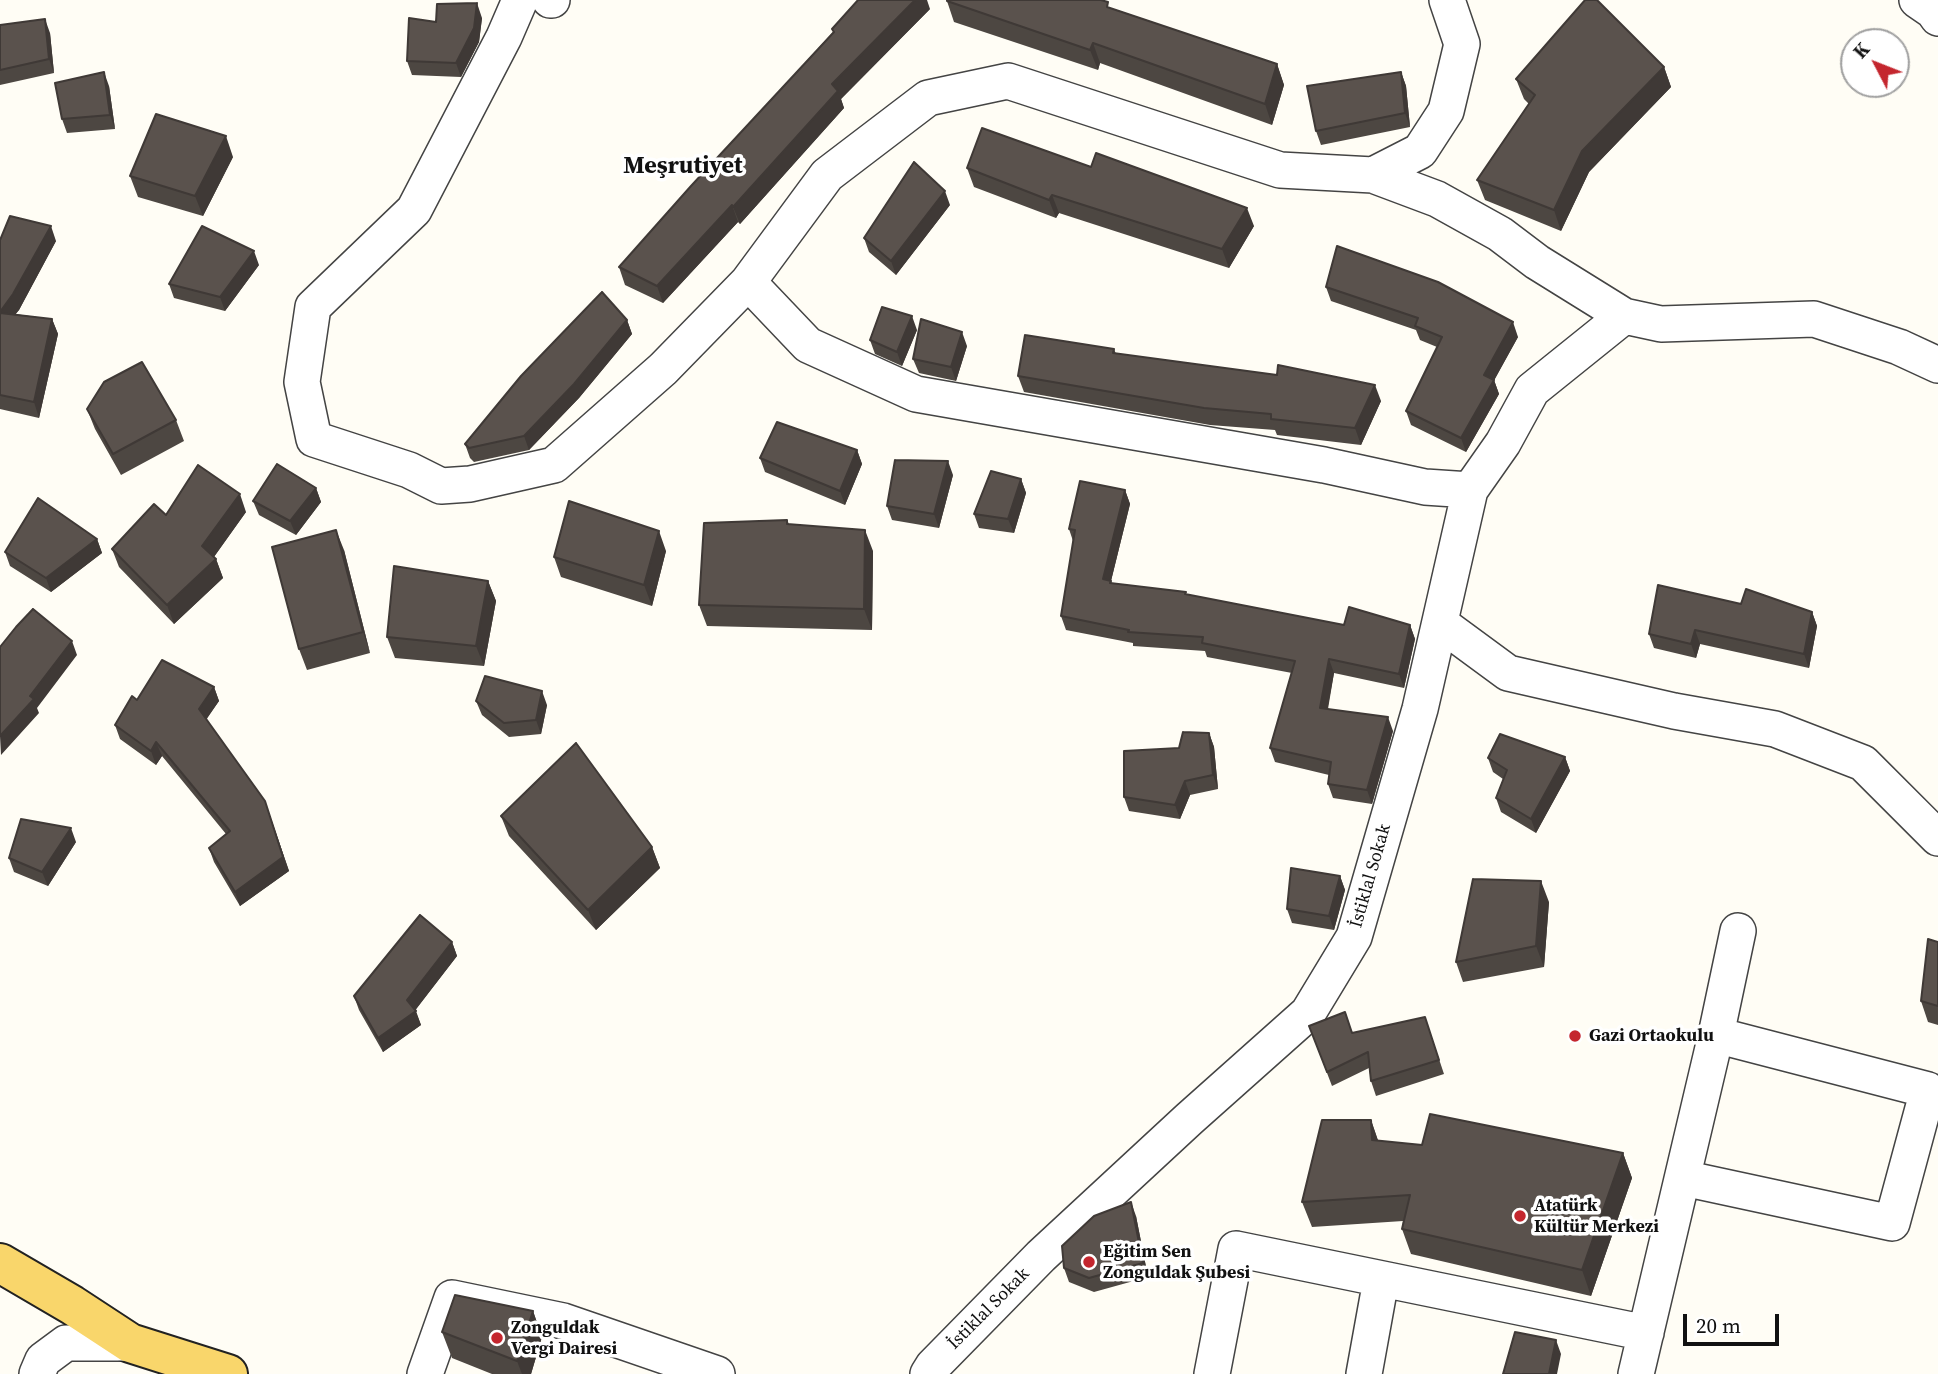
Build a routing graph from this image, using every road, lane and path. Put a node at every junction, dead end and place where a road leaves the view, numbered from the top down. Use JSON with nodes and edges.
{"nodes":[{"id":1,"x":505,"y":0,"type":"edge"},
{"id":2,"x":520,"y":0,"type":"edge"},
{"id":3,"x":1447,"y":0,"type":"edge"},
{"id":4,"x":1917,"y":0,"type":"edge"},
{"id":5,"x":1938,"y":18,"type":"edge"},
{"id":6,"x":504,"y":37,"type":"junction"},
{"id":7,"x":1373,"y":175,"type":"junction"},
{"id":8,"x":748,"y":282,"type":"junction"},
{"id":9,"x":1624,"y":316,"type":"junction"},
{"id":10,"x":1938,"y":365,"type":"edge"},
{"id":11,"x":1470,"y":490,"type":"junction"},
{"id":12,"x":1440,"y":623,"type":"junction"},
{"id":13,"x":1938,"y":838,"type":"edge"},
{"id":14,"x":1738,"y":931,"type":"dead end"},
{"id":15,"x":1716,"y":1035,"type":"junction"},
{"id":16,"x":1683,"y":1178,"type":"junction"},
{"id":17,"x":0,"y":1263,"type":"edge"},
{"id":18,"x":1381,"y":1280,"type":"junction"},
{"id":19,"x":1646,"y":1333,"type":"junction"},
{"id":20,"x":130,"y":1343,"type":"junction"},
{"id":21,"x":37,"y":1374,"type":"edge"},
{"id":22,"x":228,"y":1374,"type":"edge"},
{"id":23,"x":425,"y":1374,"type":"edge"},
{"id":24,"x":717,"y":1374,"type":"edge"},
{"id":25,"x":929,"y":1374,"type":"edge"},
{"id":26,"x":1212,"y":1374,"type":"edge"},
{"id":27,"x":1364,"y":1374,"type":"edge"},
{"id":28,"x":1636,"y":1374,"type":"edge"}],
"edges":[{"from":1,"to":6,"type":"street"},
{"from":2,"to":6,"type":"street"},
{"from":3,"to":7,"type":"street"},
{"from":4,"to":5,"type":"street"},
{"from":6,"to":8,"type":"street"},
{"from":7,"to":8,"type":"street"},
{"from":7,"to":9,"type":"street"},
{"from":8,"to":11,"type":"street"},
{"from":9,"to":10,"type":"street"},
{"from":9,"to":11,"type":"street","name":"İstiklal Sokak"},
{"from":11,"to":12,"type":"street","name":"İstiklal Sokak"},
{"from":12,"to":13,"type":"street"},
{"from":12,"to":25,"type":"street","name":"İstiklal Sokak"},
{"from":14,"to":15,"type":"street"},
{"from":15,"to":16,"type":"street"},
{"from":15,"to":16,"type":"street"},
{"from":16,"to":19,"type":"street"},
{"from":17,"to":20,"type":"main road"},
{"from":18,"to":19,"type":"street"},
{"from":18,"to":26,"type":"street"},
{"from":18,"to":27,"type":"street"},
{"from":19,"to":28,"type":"street"},
{"from":20,"to":21,"type":"street"},
{"from":20,"to":22,"type":"main road"},
{"from":23,"to":24,"type":"street"}]}
